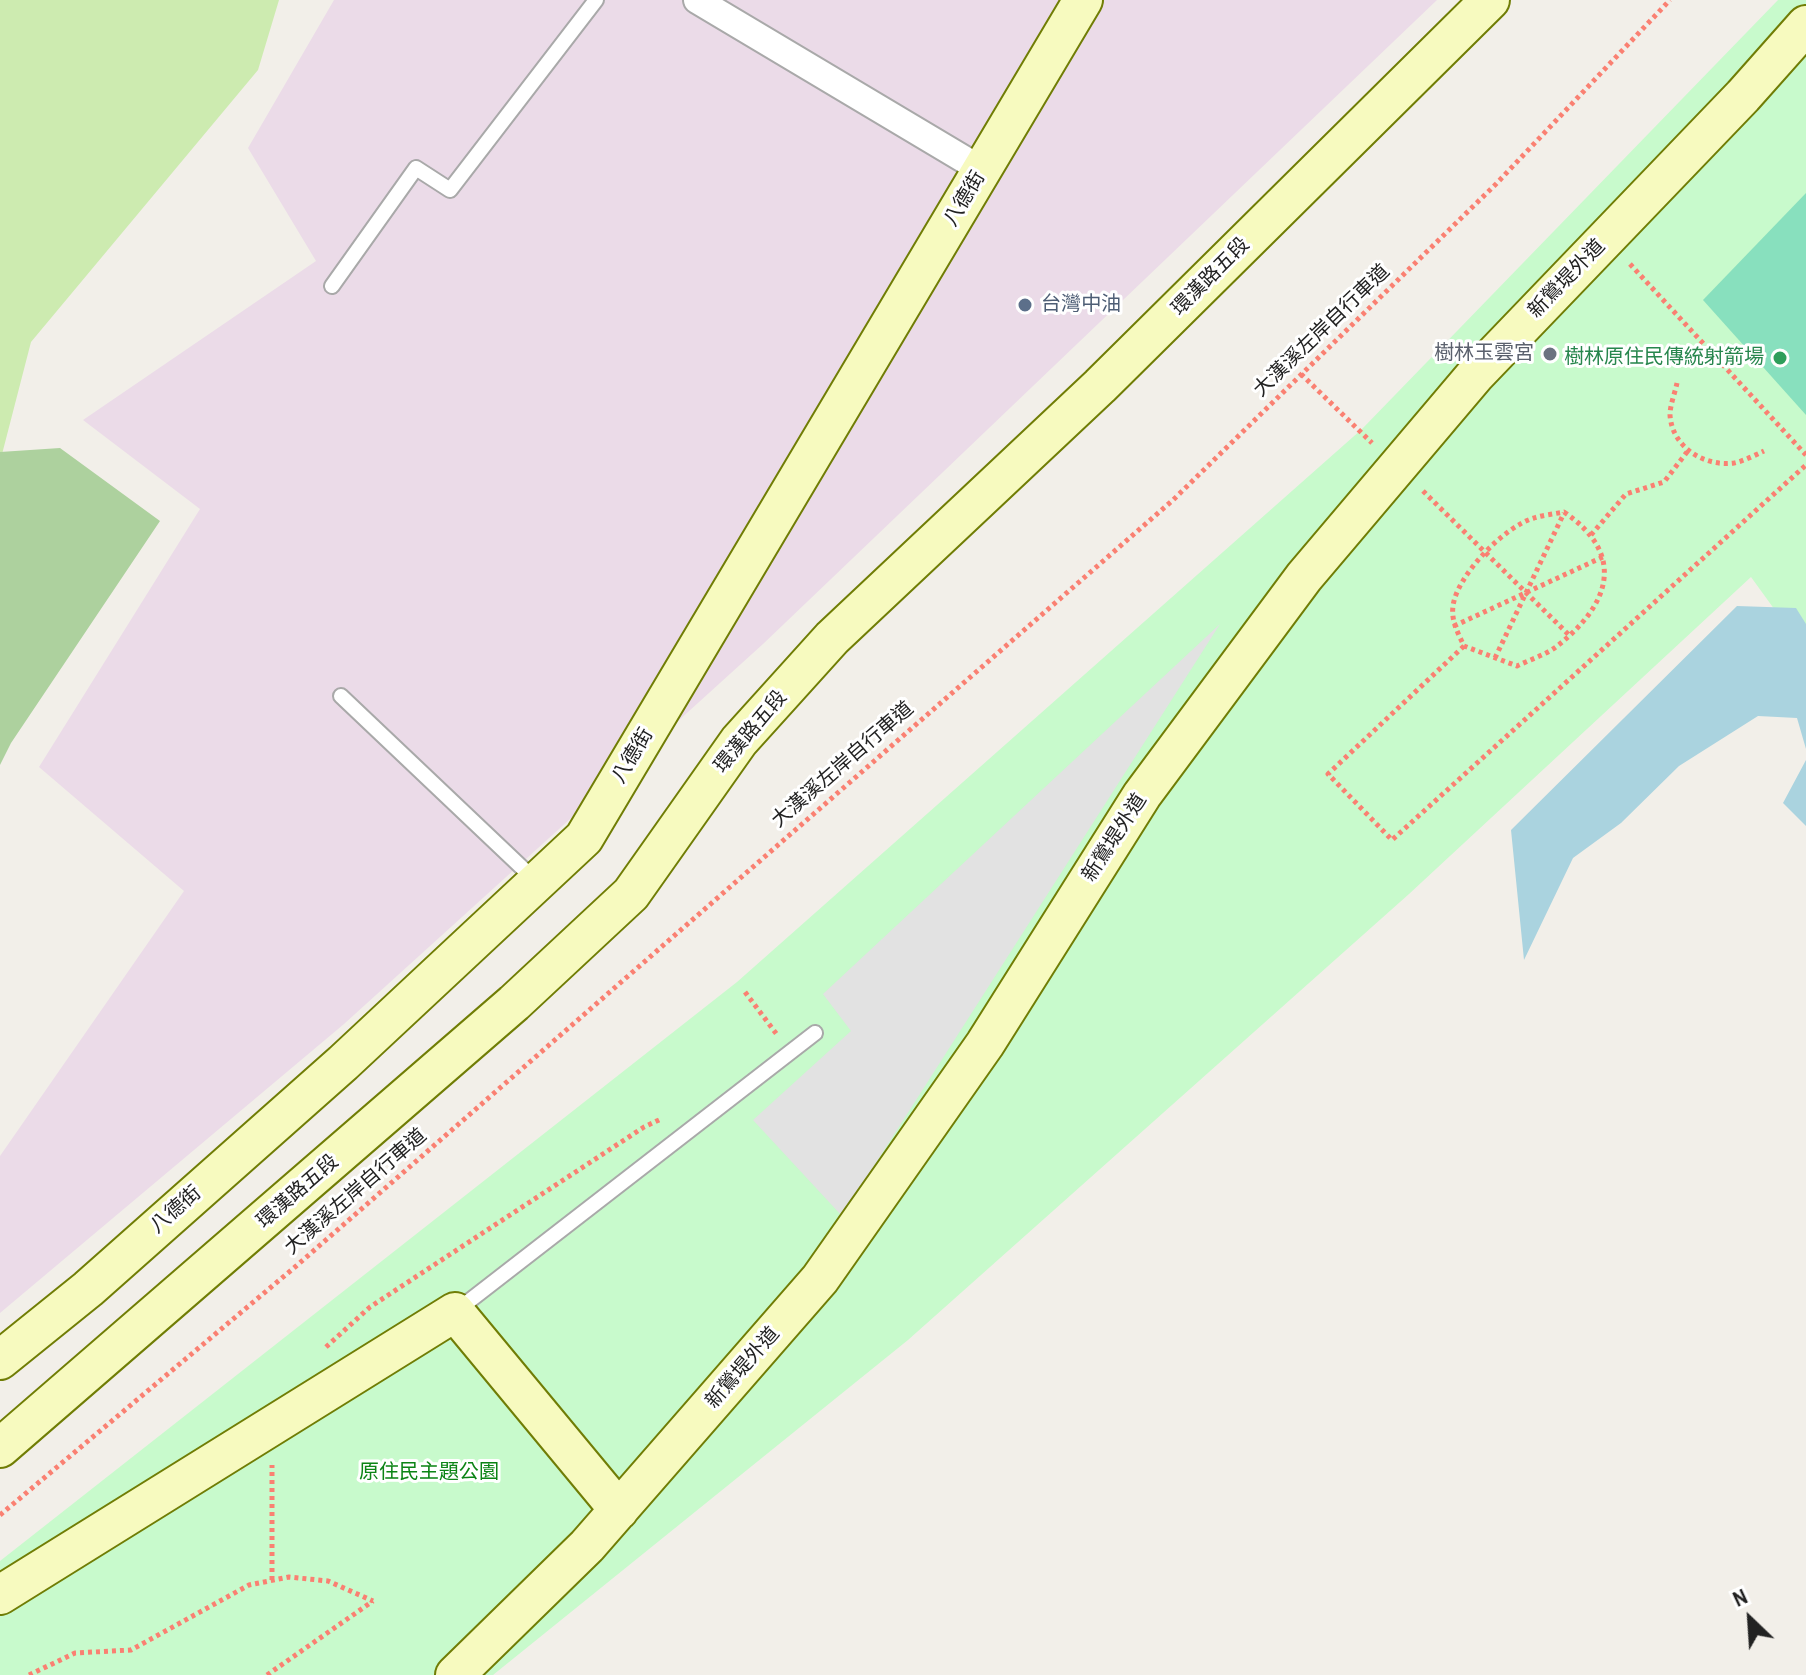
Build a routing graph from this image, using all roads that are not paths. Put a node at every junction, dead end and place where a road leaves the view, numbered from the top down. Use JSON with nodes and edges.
{"nodes":[{"id":1,"x":596,"y":0,"type":"edge"},
{"id":2,"x":697,"y":0,"type":"edge"},
{"id":3,"x":1083,"y":0,"type":"edge"},
{"id":4,"x":1490,"y":0,"type":"edge"},
{"id":5,"x":1806,"y":25,"type":"edge"},
{"id":6,"x":982,"y":170,"type":"junction"},
{"id":7,"x":332,"y":286,"type":"dead end"},
{"id":8,"x":341,"y":696,"type":"dead end"},
{"id":9,"x":537,"y":882,"type":"junction"},
{"id":10,"x":815,"y":1033,"type":"dead end"},
{"id":11,"x":455,"y":1312,"type":"junction"},
{"id":12,"x":0,"y":1360,"type":"edge"},
{"id":13,"x":0,"y":1448,"type":"edge"},
{"id":14,"x":619,"y":1510,"type":"junction"},
{"id":15,"x":0,"y":1595,"type":"edge"},
{"id":16,"x":455,"y":1675,"type":"edge"}],
"edges":[{"from":1,"to":7,"type":"lane"},
{"from":2,"to":6,"type":"street"},
{"from":3,"to":6,"type":"street","name":"八德街"},
{"from":4,"to":13,"type":"street","name":"環漢路五段"},
{"from":5,"to":14,"type":"street","name":"新鶯堤外道"},
{"from":6,"to":9,"type":"street","name":"八德街"},
{"from":8,"to":9,"type":"lane"},
{"from":9,"to":12,"type":"street","name":"八德街"},
{"from":10,"to":11,"type":"lane"},
{"from":11,"to":14,"type":"street"},
{"from":11,"to":15,"type":"street"},
{"from":14,"to":16,"type":"street","name":"新鶯堤外道"}]}
